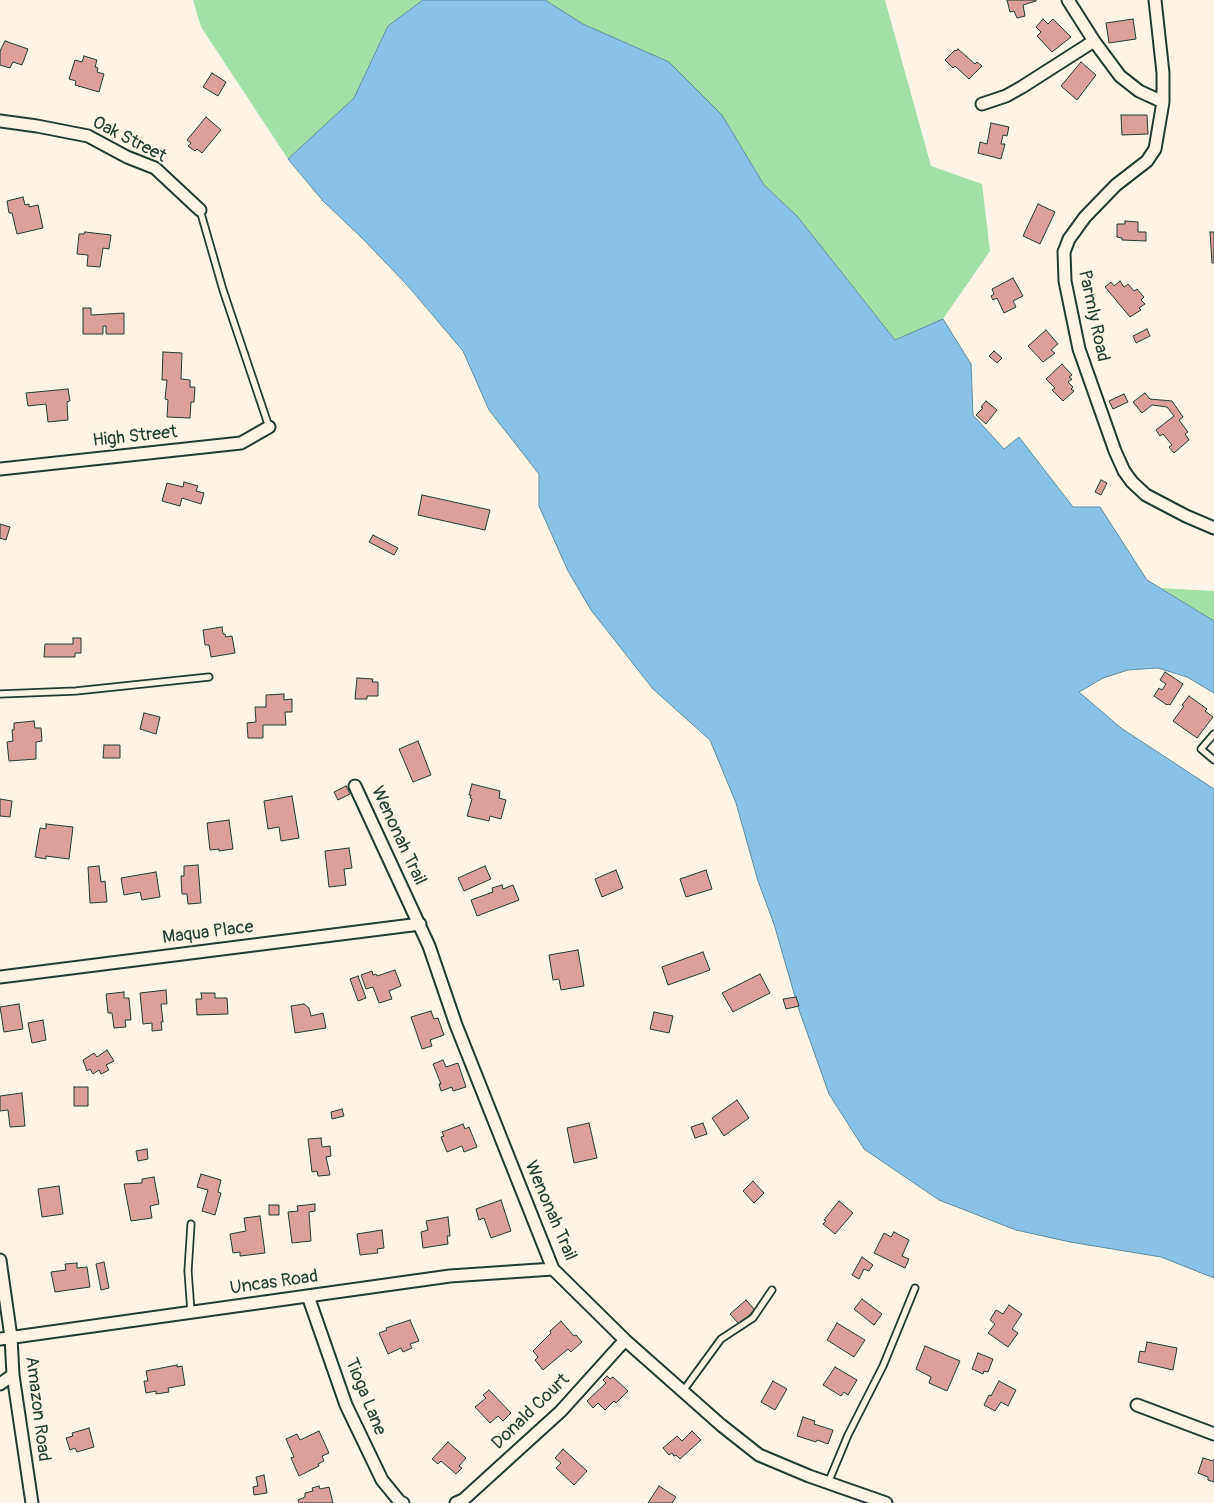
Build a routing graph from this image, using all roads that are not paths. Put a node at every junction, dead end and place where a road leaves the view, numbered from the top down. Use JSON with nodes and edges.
{"nodes":[{"id":1,"x":1068,"y":0,"type":"edge"},
{"id":2,"x":1155,"y":0,"type":"edge"},
{"id":3,"x":1094,"y":41,"type":"junction"},
{"id":4,"x":1163,"y":102,"type":"junction"},
{"id":5,"x":982,"y":104,"type":"dead end"},
{"id":6,"x":0,"y":121,"type":"edge"},
{"id":7,"x":200,"y":210,"type":"joint"},
{"id":8,"x":268,"y":427,"type":"joint"},
{"id":9,"x":0,"y":469,"type":"edge"},
{"id":10,"x":1214,"y":528,"type":"edge"},
{"id":11,"x":209,"y":677,"type":"dead end"},
{"id":12,"x":0,"y":694,"type":"edge"},
{"id":13,"x":1214,"y":734,"type":"edge"},
{"id":14,"x":1214,"y":760,"type":"edge"},
{"id":15,"x":355,"y":786,"type":"dead end"},
{"id":16,"x":420,"y":924,"type":"junction"},
{"id":17,"x":0,"y":977,"type":"edge"},
{"id":18,"x":191,"y":1224,"type":"dead end"},
{"id":19,"x":0,"y":1260,"type":"edge"},
{"id":20,"x":553,"y":1269,"type":"junction"},
{"id":21,"x":916,"y":1288,"type":"dead end"},
{"id":22,"x":772,"y":1290,"type":"dead end"},
{"id":23,"x":308,"y":1296,"type":"junction"},
{"id":24,"x":191,"y":1312,"type":"junction"},
{"id":25,"x":6,"y":1338,"type":"edge"},
{"id":26,"x":625,"y":1340,"type":"junction"},
{"id":27,"x":13,"y":1374,"type":"junction"},
{"id":28,"x":0,"y":1384,"type":"edge"},
{"id":29,"x":683,"y":1391,"type":"junction"},
{"id":30,"x":1137,"y":1405,"type":"dead end"},
{"id":31,"x":1214,"y":1434,"type":"edge"},
{"id":32,"x":828,"y":1483,"type":"junction"},
{"id":33,"x":32,"y":1503,"type":"edge"},
{"id":34,"x":403,"y":1503,"type":"edge"},
{"id":35,"x":456,"y":1503,"type":"edge"},
{"id":36,"x":886,"y":1503,"type":"edge"}],
"edges":[{"from":1,"to":3,"type":"street"},
{"from":2,"to":4,"type":"street","name":"Parmly Road"},
{"from":3,"to":4,"type":"street"},
{"from":3,"to":5,"type":"street"},
{"from":4,"to":10,"type":"street","name":"Parmly Road"},
{"from":6,"to":7,"type":"street","name":"Oak Street"},
{"from":7,"to":8,"type":"lane"},
{"from":8,"to":9,"type":"street","name":"High Street"},
{"from":11,"to":12,"type":"lane"},
{"from":13,"to":14,"type":"lane"},
{"from":15,"to":16,"type":"street","name":"Wenonah Trail"},
{"from":16,"to":17,"type":"street","name":"Maqua Place"},
{"from":16,"to":20,"type":"street","name":"Wenonah Trail"},
{"from":18,"to":24,"type":"lane"},
{"from":19,"to":25,"type":"street","name":"Amazon Road"},
{"from":20,"to":23,"type":"street","name":"Uncas Road"},
{"from":20,"to":26,"type":"street","name":"Wenonah Trail"},
{"from":21,"to":32,"type":"lane"},
{"from":22,"to":29,"type":"lane"},
{"from":23,"to":24,"type":"street","name":"Uncas Road"},
{"from":23,"to":34,"type":"street","name":"Tioga Lane"},
{"from":24,"to":25,"type":"street","name":"Uncas Road"},
{"from":25,"to":27,"type":"street","name":"Amazon Road"},
{"from":26,"to":29,"type":"street","name":"Wenonah Trail"},
{"from":26,"to":35,"type":"street","name":"Donald Court"},
{"from":27,"to":28,"type":"street"},
{"from":27,"to":33,"type":"street","name":"Amazon Road"},
{"from":29,"to":32,"type":"street","name":"Wenonah Trail"},
{"from":30,"to":31,"type":"street"},
{"from":32,"to":36,"type":"street","name":"Wenonah Trail"}]}
